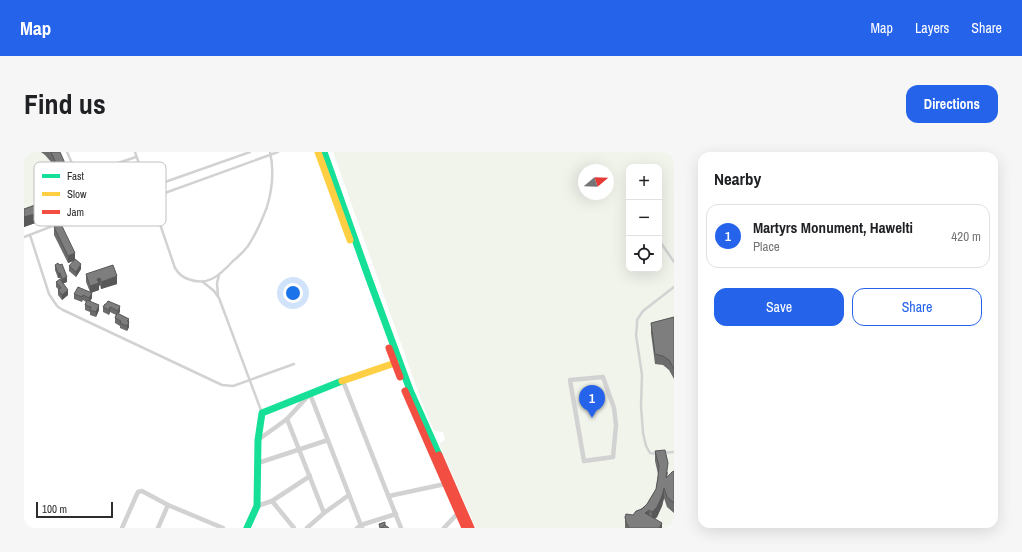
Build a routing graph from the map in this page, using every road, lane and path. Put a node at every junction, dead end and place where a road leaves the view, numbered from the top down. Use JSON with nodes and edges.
{"nodes":[{"id":1,"x":66,"y":152,"type":"edge"},
{"id":2,"x":134,"y":152,"type":"edge"},
{"id":3,"x":250,"y":152,"type":"edge"},
{"id":4,"x":278,"y":152,"type":"edge"},
{"id":5,"x":318,"y":152,"type":"edge"},
{"id":6,"x":324,"y":152,"type":"edge"},
{"id":7,"x":270,"y":153,"type":"edge"},
{"id":8,"x":136,"y":157,"type":"junction"},
{"id":9,"x":71,"y":162,"type":"edge"},
{"id":10,"x":122,"y":162,"type":"edge"},
{"id":11,"x":138,"y":162,"type":"edge"},
{"id":12,"x":166,"y":182,"type":"edge"},
{"id":13,"x":166,"y":192,"type":"edge"},
{"id":14,"x":52,"y":226,"type":"edge"},
{"id":15,"x":161,"y":226,"type":"edge"},
{"id":16,"x":30,"y":235,"type":"junction"},
{"id":17,"x":24,"y":237,"type":"edge"},
{"id":18,"x":662,"y":244,"type":"edge"},
{"id":19,"x":674,"y":262,"type":"edge"},
{"id":20,"x":220,"y":274,"type":"junction"},
{"id":21,"x":203,"y":282,"type":"junction"},
{"id":22,"x":674,"y":286,"type":"edge"},
{"id":23,"x":219,"y":298,"type":"junction"},
{"id":24,"x":395,"y":363,"type":"junction"},
{"id":25,"x":294,"y":364,"type":"dead end"},
{"id":26,"x":250,"y":381,"type":"junction"},
{"id":27,"x":343,"y":381,"type":"junction"},
{"id":28,"x":310,"y":394,"type":"junction"},
{"id":29,"x":262,"y":413,"type":"junction"},
{"id":30,"x":287,"y":419,"type":"junction"},
{"id":31,"x":258,"y":440,"type":"junction"},
{"id":32,"x":328,"y":440,"type":"junction"},
{"id":33,"x":300,"y":450,"type":"junction"},
{"id":34,"x":674,"y":452,"type":"edge"},
{"id":35,"x":613,"y":457,"type":"joint"},
{"id":36,"x":258,"y":463,"type":"junction"},
{"id":37,"x":310,"y":476,"type":"junction"},
{"id":38,"x":445,"y":484,"type":"junction"},
{"id":39,"x":349,"y":494,"type":"junction"},
{"id":40,"x":389,"y":496,"type":"junction"},
{"id":41,"x":272,"y":501,"type":"junction"},
{"id":42,"x":168,"y":505,"type":"junction"},
{"id":43,"x":257,"y":506,"type":"junction"},
{"id":44,"x":458,"y":513,"type":"junction"},
{"id":45,"x":324,"y":514,"type":"junction"},
{"id":46,"x":396,"y":514,"type":"junction"},
{"id":47,"x":360,"y":527,"type":"edge"},
{"id":48,"x":122,"y":528,"type":"edge"},
{"id":49,"x":158,"y":528,"type":"edge"},
{"id":50,"x":223,"y":528,"type":"edge"},
{"id":51,"x":247,"y":528,"type":"edge"},
{"id":52,"x":294,"y":528,"type":"edge"},
{"id":53,"x":307,"y":528,"type":"edge"},
{"id":54,"x":401,"y":528,"type":"edge"},
{"id":55,"x":444,"y":528,"type":"edge"},
{"id":56,"x":465,"y":528,"type":"edge"},
{"id":57,"x":471,"y":528,"type":"edge"}],
"edges":[{"from":1,"to":9,"type":"lane"},
{"from":2,"to":8,"type":"lane"},
{"from":3,"to":12,"type":"lane"},
{"from":4,"to":7,"type":"lane"},
{"from":5,"to":24,"type":"main road"},
{"from":6,"to":57,"type":"main road"},
{"from":7,"to":13,"type":"lane"},
{"from":7,"to":20,"type":"lane"},
{"from":8,"to":10,"type":"lane"},
{"from":8,"to":11,"type":"lane"},
{"from":14,"to":16,"type":"lane"},
{"from":15,"to":21,"type":"lane"},
{"from":16,"to":17,"type":"lane"},
{"from":16,"to":26,"type":"lane"},
{"from":18,"to":19,"type":"lane"},
{"from":20,"to":21,"type":"lane"},
{"from":20,"to":23,"type":"lane"},
{"from":21,"to":23,"type":"lane"},
{"from":22,"to":34,"type":"lane"},
{"from":23,"to":26,"type":"lane"},
{"from":24,"to":27,"type":"main road"},
{"from":24,"to":38,"type":"main road"},
{"from":25,"to":26,"type":"lane"},
{"from":26,"to":29,"type":"lane"},
{"from":27,"to":28,"type":"main road"},
{"from":27,"to":40,"type":"street"},
{"from":28,"to":29,"type":"main road"},
{"from":28,"to":30,"type":"street"},
{"from":28,"to":32,"type":"street"},
{"from":29,"to":31,"type":"main road"},
{"from":30,"to":31,"type":"street"},
{"from":30,"to":33,"type":"street"},
{"from":31,"to":36,"type":"main road"},
{"from":32,"to":33,"type":"street"},
{"from":32,"to":39,"type":"street"},
{"from":33,"to":36,"type":"street"},
{"from":33,"to":37,"type":"street"},
{"from":35,"to":35,"type":"street"},
{"from":36,"to":43,"type":"main road"},
{"from":37,"to":41,"type":"street"},
{"from":37,"to":45,"type":"street"},
{"from":38,"to":40,"type":"street"},
{"from":38,"to":44,"type":"main road"},
{"from":39,"to":45,"type":"street"},
{"from":39,"to":47,"type":"street"},
{"from":40,"to":46,"type":"street"},
{"from":41,"to":43,"type":"street"},
{"from":41,"to":52,"type":"street"},
{"from":42,"to":48,"type":"street"},
{"from":42,"to":49,"type":"street"},
{"from":42,"to":50,"type":"street"},
{"from":43,"to":51,"type":"main road"},
{"from":44,"to":55,"type":"street"},
{"from":44,"to":56,"type":"main road"},
{"from":45,"to":53,"type":"street"},
{"from":46,"to":47,"type":"street"},
{"from":46,"to":54,"type":"street"}]}
